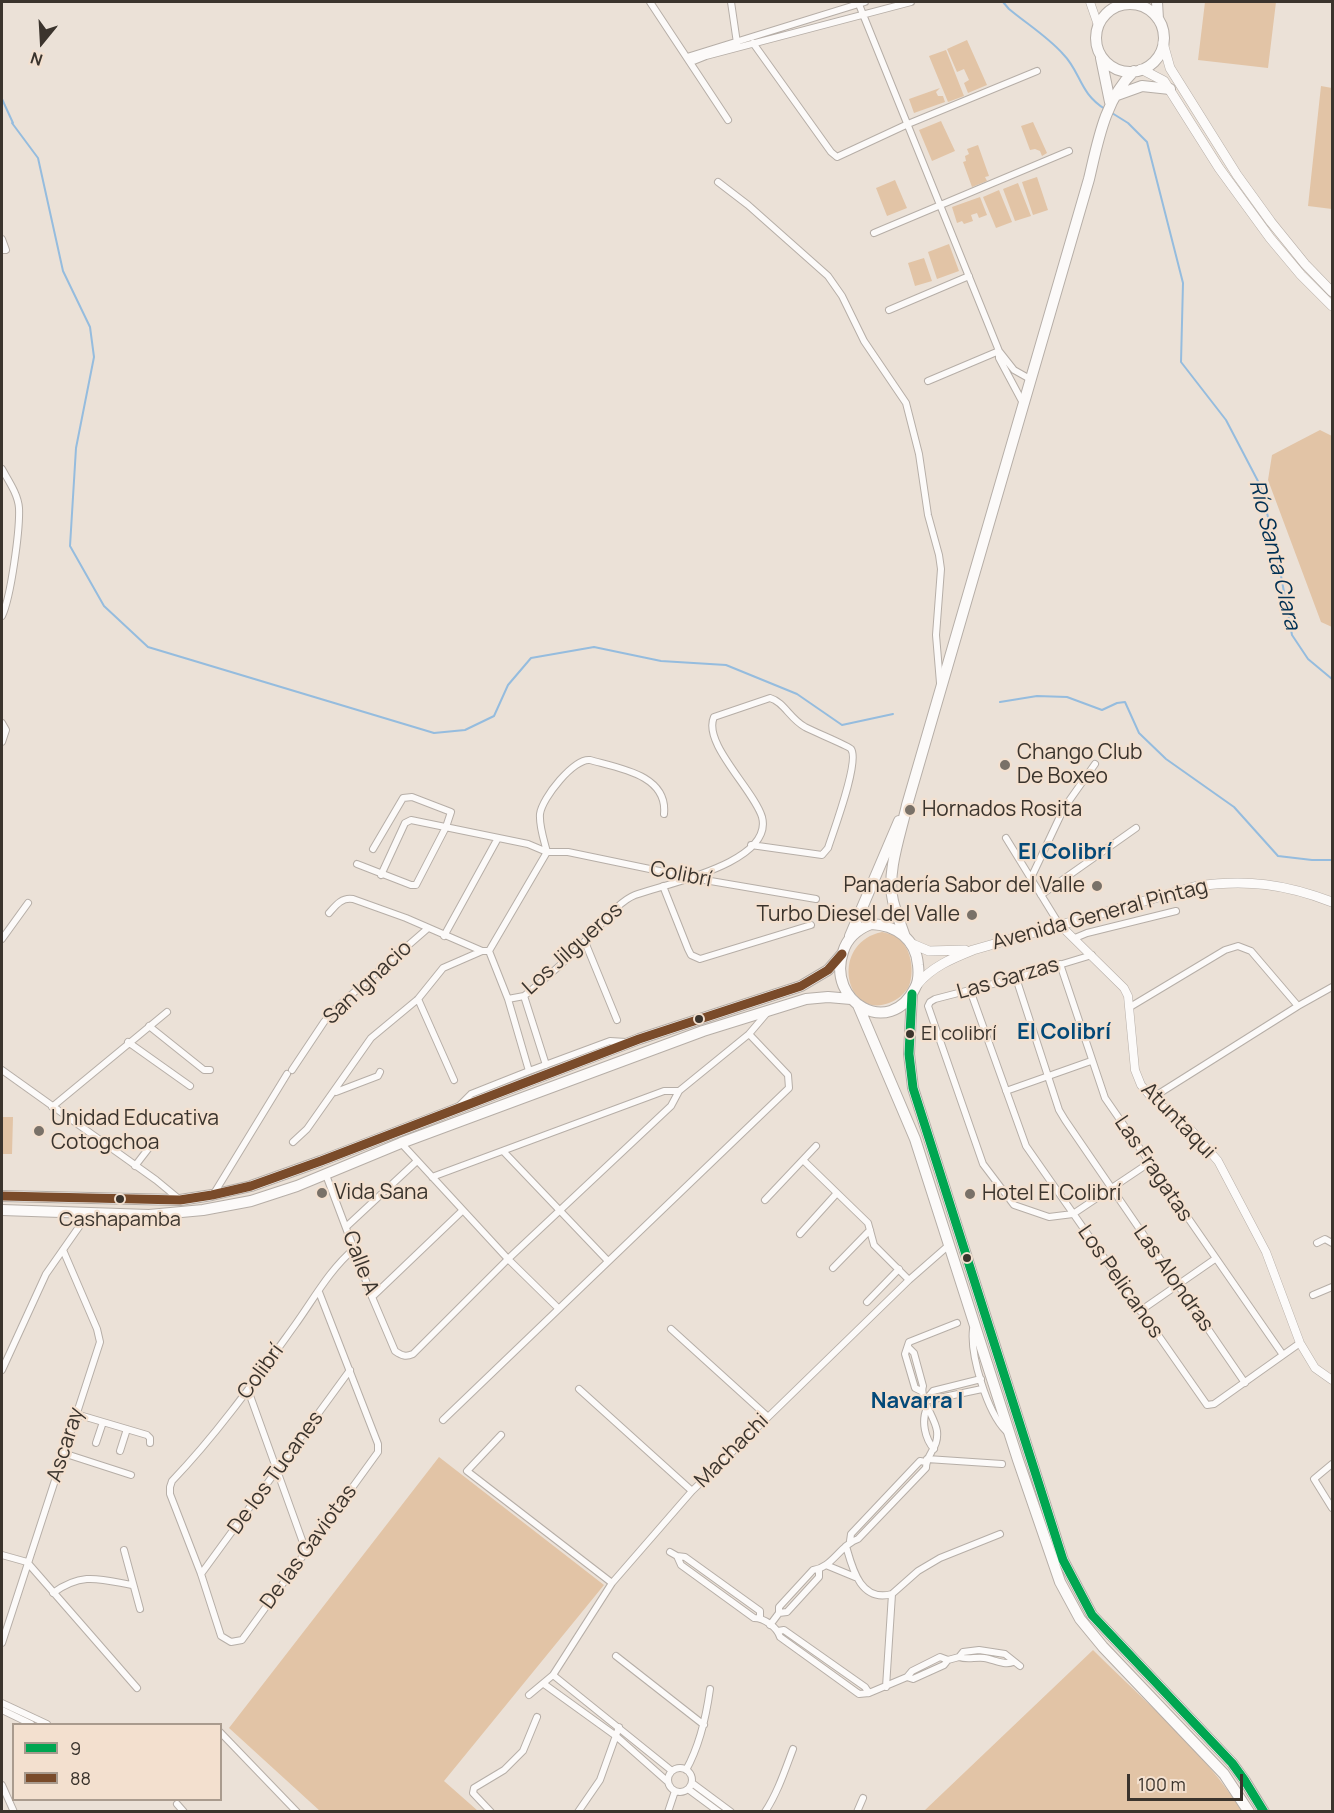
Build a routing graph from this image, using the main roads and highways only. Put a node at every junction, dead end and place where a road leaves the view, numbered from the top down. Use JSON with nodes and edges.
{"nodes":[{"id":1,"x":1157,"y":2,"type":"edge"},
{"id":2,"x":1123,"y":3,"type":"edge"},
{"id":3,"x":1158,"y":20,"type":"junction"},
{"id":4,"x":1163,"y":43,"type":"junction"},
{"id":5,"x":1099,"y":52,"type":"junction"},
{"id":6,"x":1138,"y":70,"type":"junction"},
{"id":7,"x":1170,"y":88,"type":"junction"},
{"id":8,"x":1112,"y":101,"type":"junction"},
{"id":9,"x":1332,"y":292,"type":"edge"},
{"id":10,"x":1332,"y":306,"type":"edge"},
{"id":11,"x":907,"y":805,"type":"junction"},
{"id":12,"x":1332,"y":902,"type":"edge"},
{"id":13,"x":850,"y":938,"type":"junction"},
{"id":14,"x":908,"y":940,"type":"junction"},
{"id":15,"x":973,"y":950,"type":"junction"},
{"id":16,"x":842,"y":954,"type":"junction"},
{"id":17,"x":914,"y":989,"type":"junction"},
{"id":18,"x":855,"y":1002,"type":"junction"},
{"id":19,"x":2,"y":1196,"type":"edge"},
{"id":20,"x":2,"y":1210,"type":"edge"},
{"id":21,"x":1248,"y":1812,"type":"edge"},
{"id":22,"x":1264,"y":1812,"type":"edge"}],
"edges":[{"from":1,"to":3,"type":"highway"},
{"from":2,"to":3,"type":"highway"},
{"from":2,"to":5,"type":"highway"},
{"from":3,"to":4,"type":"highway"},
{"from":4,"to":6,"type":"highway"},
{"from":4,"to":9,"type":"main road"},
{"from":5,"to":6,"type":"highway"},
{"from":5,"to":8,"type":"highway"},
{"from":6,"to":7,"type":"main road"},
{"from":6,"to":8,"type":"highway"},
{"from":7,"to":8,"type":"highway"},
{"from":7,"to":10,"type":"main road"},
{"from":8,"to":11,"type":"highway"},
{"from":11,"to":13,"type":"highway"},
{"from":11,"to":14,"type":"highway"},
{"from":12,"to":15,"type":"main road","name":"Avenida General Pintag"},
{"from":13,"to":14,"type":"highway"},
{"from":13,"to":16,"type":"highway"},
{"from":14,"to":15,"type":"main road","name":"Avenida General Pintag"},
{"from":14,"to":17,"type":"highway"},
{"from":15,"to":17,"type":"main road","name":"Avenida General Pintag"},
{"from":16,"to":18,"type":"highway"},
{"from":16,"to":19,"type":"highway"},
{"from":17,"to":18,"type":"highway"},
{"from":17,"to":22,"type":"highway"},
{"from":18,"to":20,"type":"highway"},
{"from":18,"to":21,"type":"highway"}]}
